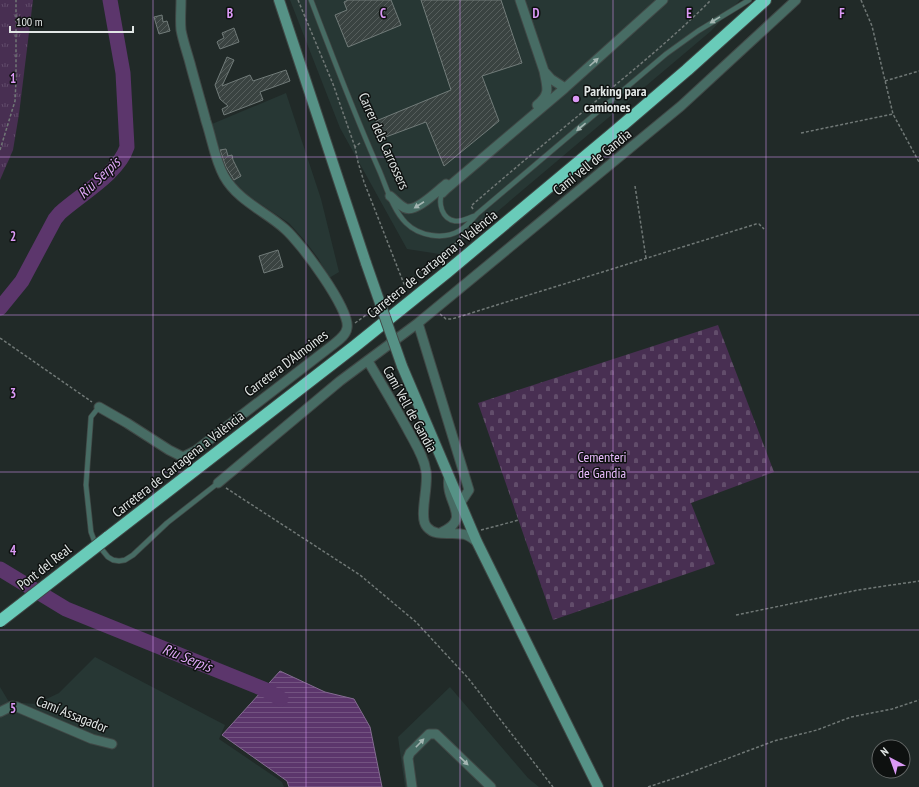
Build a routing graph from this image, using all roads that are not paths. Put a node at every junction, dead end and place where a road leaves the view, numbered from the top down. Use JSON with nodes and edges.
{"nodes":[{"id":1,"x":181,"y":0,"type":"edge"},
{"id":2,"x":279,"y":0,"type":"edge"},
{"id":3,"x":311,"y":0,"type":"edge"},
{"id":4,"x":520,"y":0,"type":"edge"},
{"id":5,"x":663,"y":0,"type":"edge"},
{"id":6,"x":749,"y":0,"type":"edge"},
{"id":7,"x":765,"y":0,"type":"edge"},
{"id":8,"x":796,"y":0,"type":"edge"},
{"id":9,"x":544,"y":71,"type":"junction"},
{"id":10,"x":565,"y":88,"type":"junction"},
{"id":11,"x":442,"y":193,"type":"joint"},
{"id":12,"x":390,"y":196,"type":"junction"},
{"id":13,"x":477,"y":214,"type":"junction"},
{"id":14,"x":418,"y":323,"type":"junction"},
{"id":15,"x":368,"y":361,"type":"junction"},
{"id":16,"x":99,"y":407,"type":"joint"},
{"id":17,"x":449,"y":477,"type":"junction"},
{"id":18,"x":218,"y":483,"type":"joint"},
{"id":19,"x":461,"y":502,"type":"junction"},
{"id":20,"x":438,"y":533,"type":"junction"},
{"id":21,"x":107,"y":538,"type":"joint"},
{"id":22,"x":477,"y":542,"type":"junction"},
{"id":23,"x":0,"y":621,"type":"edge"},
{"id":24,"x":0,"y":712,"type":"edge"},
{"id":25,"x":112,"y":744,"type":"dead end"},
{"id":26,"x":412,"y":787,"type":"edge"},
{"id":27,"x":491,"y":787,"type":"edge"},
{"id":28,"x":598,"y":787,"type":"edge"}],
"edges":[{"from":1,"to":16,"type":"street","name":"Carretera D'Almoines"},
{"from":2,"to":17,"type":"main road","bridge":true},
{"from":3,"to":12,"type":"lane","name":"Carrer dels Carrossers"},
{"from":4,"to":9,"type":"street"},
{"from":10,"to":5,"type":"street","one_way":true},
{"from":6,"to":13,"type":"lane","one_way":true},
{"from":7,"to":21,"type":"highway","name":"Carretera de Cartagena a València"},
{"from":8,"to":14,"type":"street","name":"Camí vell de Gandia"},
{"from":9,"to":10,"type":"street"},
{"from":9,"to":12,"type":"street","name":"Carrer dels Carrossers","one_way":true},
{"from":10,"to":11,"type":"street"},
{"from":11,"to":13,"type":"lane"},
{"from":12,"to":13,"type":"lane"},
{"from":14,"to":15,"type":"street","name":"Camí vell de Gandia"},
{"from":14,"to":19,"type":"street"},
{"from":15,"to":18,"type":"street","name":"Camí vell de Gandia"},
{"from":15,"to":20,"type":"street","name":"Camí Vell de Gandia"},
{"from":16,"to":18,"type":"lane"},
{"from":17,"to":19,"type":"main road"},
{"from":17,"to":20,"type":"street"},
{"from":19,"to":22,"type":"main road"},
{"from":20,"to":22,"type":"street"},
{"from":21,"to":23,"type":"highway","name":"Pont del Real","bridge":true},
{"from":22,"to":28,"type":"main road"},
{"from":24,"to":25,"type":"street","name":"Camí Assagador"},
{"from":26,"to":27,"type":"street","one_way":true}]}
